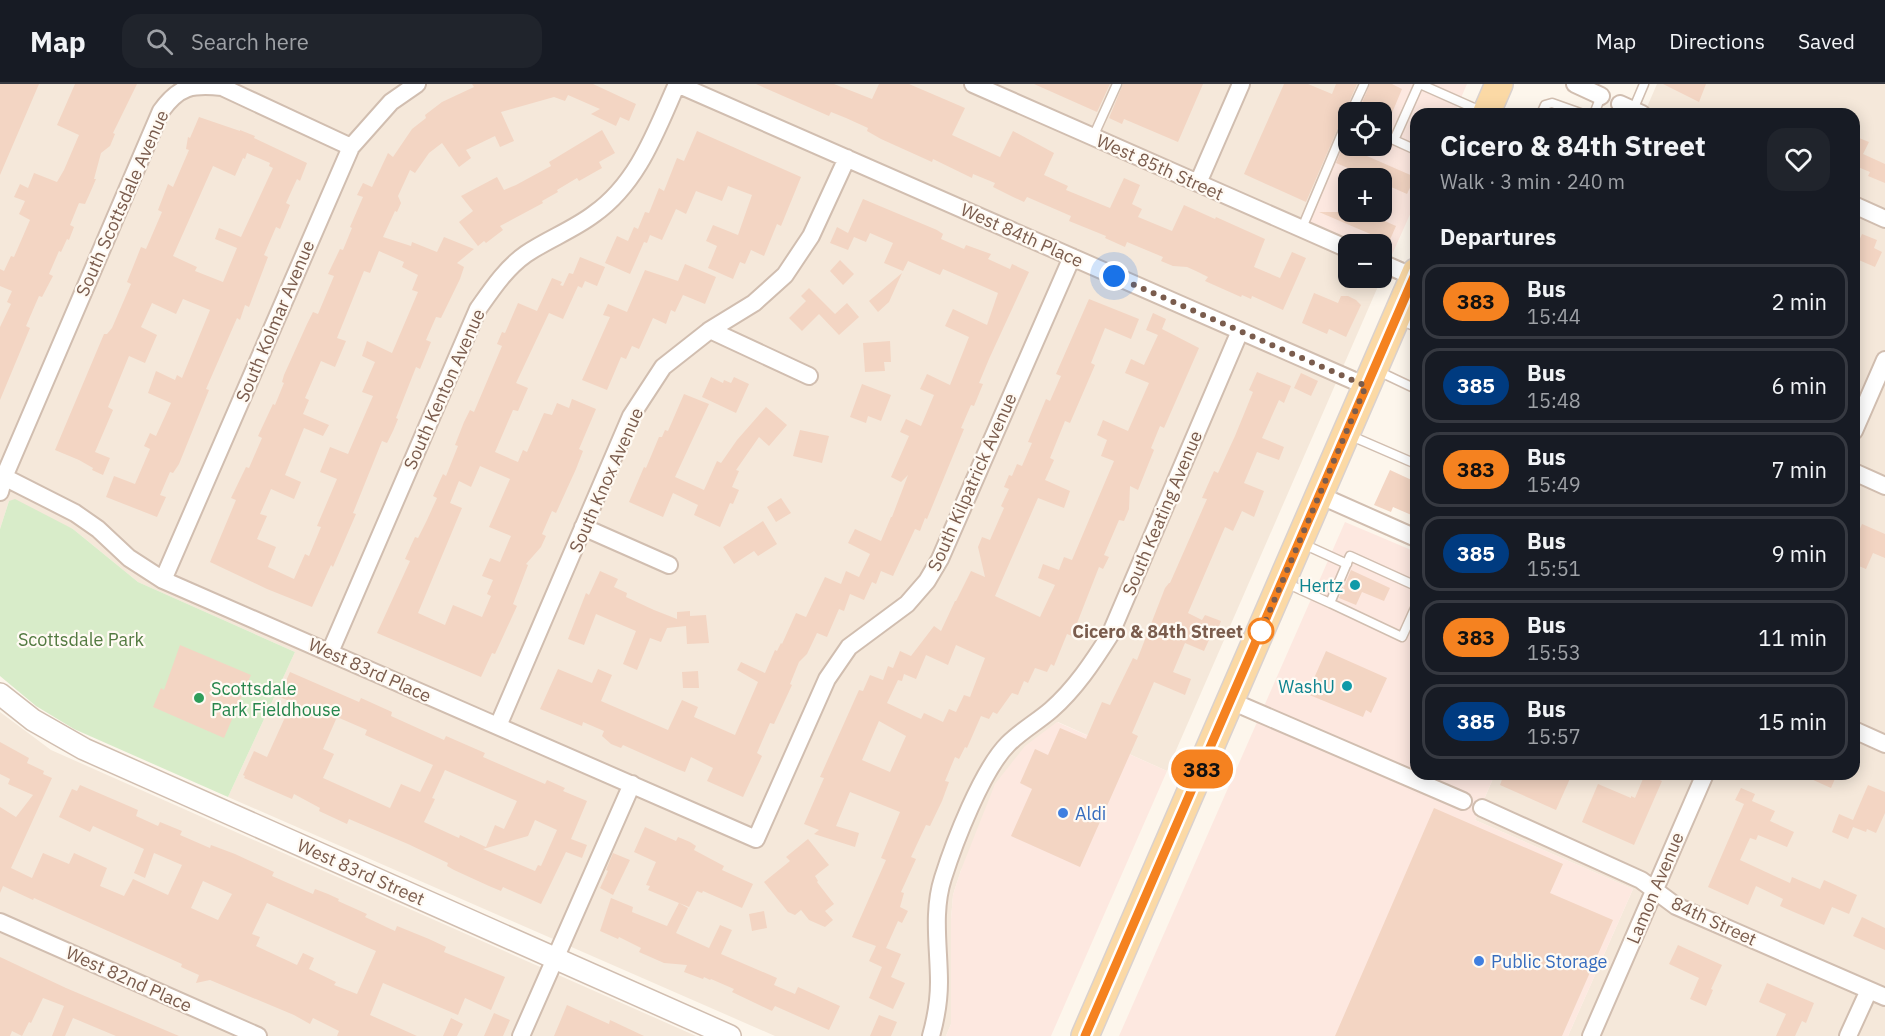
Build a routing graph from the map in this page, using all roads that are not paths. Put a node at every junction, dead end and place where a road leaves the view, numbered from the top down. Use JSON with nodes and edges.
{"nodes":[{"id":1,"x":417,"y":84,"type":"edge"},
{"id":2,"x":677,"y":84,"type":"edge"},
{"id":3,"x":1117,"y":84,"type":"edge"},
{"id":4,"x":1241,"y":84,"type":"edge"},
{"id":5,"x":1364,"y":84,"type":"edge"},
{"id":6,"x":1420,"y":84,"type":"edge"},
{"id":7,"x":1499,"y":84,"type":"edge"},
{"id":8,"x":1575,"y":84,"type":"edge"},
{"id":9,"x":1644,"y":84,"type":"edge"},
{"id":10,"x":983,"y":86,"type":"edge"},
{"id":11,"x":1601,"y":96,"type":"joint"},
{"id":12,"x":1356,"y":102,"type":"edge"},
{"id":13,"x":1473,"y":108,"type":"edge"},
{"id":14,"x":1489,"y":108,"type":"edge"},
{"id":15,"x":1544,"y":108,"type":"edge"},
{"id":16,"x":1566,"y":108,"type":"edge"},
{"id":17,"x":1596,"y":108,"type":"edge"},
{"id":18,"x":1633,"y":108,"type":"edge"},
{"id":19,"x":1094,"y":137,"type":"junction"},
{"id":20,"x":1338,"y":143,"type":"edge"},
{"id":21,"x":351,"y":147,"type":"junction"},
{"id":22,"x":1410,"y":147,"type":"edge"},
{"id":23,"x":847,"y":158,"type":"junction"},
{"id":24,"x":1198,"y":183,"type":"junction"},
{"id":25,"x":1860,"y":208,"type":"edge"},
{"id":26,"x":1885,"y":219,"type":"edge"},
{"id":27,"x":1302,"y":228,"type":"junction"},
{"id":28,"x":1338,"y":244,"type":"edge"},
{"id":29,"x":1072,"y":257,"type":"junction"},
{"id":30,"x":1392,"y":267,"type":"edge"},
{"id":31,"x":1410,"y":274,"type":"edge"},
{"id":32,"x":1410,"y":302,"type":"edge"},
{"id":33,"x":1406,"y":322,"type":"edge"},
{"id":34,"x":710,"y":330,"type":"junction"},
{"id":35,"x":1240,"y":331,"type":"junction"},
{"id":36,"x":1885,"y":360,"type":"edge"},
{"id":37,"x":809,"y":376,"type":"dead end"},
{"id":38,"x":1370,"y":377,"type":"junction"},
{"id":39,"x":1410,"y":384,"type":"edge"},
{"id":40,"x":1860,"y":417,"type":"edge"},
{"id":41,"x":1346,"y":433,"type":"junction"},
{"id":42,"x":1410,"y":461,"type":"edge"},
{"id":43,"x":1860,"y":475,"type":"edge"},
{"id":44,"x":1,"y":481,"type":"edge"},
{"id":45,"x":1885,"y":486,"type":"edge"},
{"id":46,"x":1319,"y":495,"type":"junction"},
{"id":47,"x":583,"y":527,"type":"junction"},
{"id":48,"x":1410,"y":535,"type":"edge"},
{"id":49,"x":1299,"y":542,"type":"junction"},
{"id":50,"x":1347,"y":564,"type":"junction"},
{"id":51,"x":669,"y":565,"type":"dead end"},
{"id":52,"x":163,"y":580,"type":"junction"},
{"id":53,"x":1282,"y":581,"type":"junction"},
{"id":54,"x":1410,"y":583,"type":"edge"},
{"id":55,"x":1330,"y":603,"type":"junction"},
{"id":56,"x":1410,"y":619,"type":"edge"},
{"id":57,"x":330,"y":652,"type":"junction"},
{"id":58,"x":0,"y":694,"type":"edge"},
{"id":59,"x":1231,"y":701,"type":"junction"},
{"id":60,"x":498,"y":726,"type":"junction"},
{"id":61,"x":1860,"y":733,"type":"edge"},
{"id":62,"x":1885,"y":744,"type":"edge"},
{"id":63,"x":1410,"y":778,"type":"edge"},
{"id":64,"x":1414,"y":780,"type":"edge"},
{"id":65,"x":1701,"y":780,"type":"edge"},
{"id":66,"x":632,"y":784,"type":"junction"},
{"id":67,"x":1463,"y":801,"type":"dead end"},
{"id":68,"x":1482,"y":808,"type":"dead end"},
{"id":69,"x":756,"y":839,"type":"joint"},
{"id":70,"x":1654,"y":890,"type":"junction"},
{"id":71,"x":0,"y":922,"type":"edge"},
{"id":72,"x":555,"y":958,"type":"junction"},
{"id":73,"x":1869,"y":990,"type":"junction"},
{"id":74,"x":1885,"y":997,"type":"edge"},
{"id":75,"x":258,"y":1036,"type":"edge"},
{"id":76,"x":520,"y":1036,"type":"edge"},
{"id":77,"x":730,"y":1036,"type":"edge"},
{"id":78,"x":931,"y":1036,"type":"edge"},
{"id":79,"x":1085,"y":1036,"type":"edge"},
{"id":80,"x":1591,"y":1036,"type":"edge"},
{"id":81,"x":1848,"y":1036,"type":"edge"}],
"edges":[{"from":1,"to":21,"type":"street","name":"South Kolmar Avenue"},
{"from":2,"to":23,"type":"street","name":"West 84th Place"},
{"from":2,"to":57,"type":"street","name":"South Kenton Avenue"},
{"from":3,"to":19,"type":"lane"},
{"from":4,"to":24,"type":"street"},
{"from":5,"to":12,"type":"lane"},
{"from":6,"to":13,"type":"lane"},
{"from":6,"to":22,"type":"lane"},
{"from":7,"to":14,"type":"main road"},
{"from":8,"to":11,"type":"street"},
{"from":9,"to":18,"type":"lane"},
{"from":10,"to":19,"type":"street","name":"West 85th Street"},
{"from":11,"to":17,"type":"lane"},
{"from":15,"to":16,"type":"lane"},
{"from":19,"to":24,"type":"street","name":"West 85th Street"},
{"from":20,"to":27,"type":"lane"},
{"from":21,"to":44,"type":"street","name":"South Scottsdale Avenue"},
{"from":21,"to":52,"type":"street","name":"South Kolmar Avenue"},
{"from":23,"to":29,"type":"street","name":"West 84th Place"},
{"from":23,"to":34,"type":"street","name":"South Knox Avenue"},
{"from":24,"to":27,"type":"street","name":"West 85th Street"},
{"from":25,"to":26,"type":"street"},
{"from":27,"to":28,"type":"street","name":"West 85th Street"},
{"from":29,"to":35,"type":"street","name":"West 84th Place"},
{"from":29,"to":69,"type":"street","name":"South Kilpatrick Avenue"},
{"from":30,"to":31,"type":"street"},
{"from":32,"to":33,"type":"main road"},
{"from":33,"to":38,"type":"main road"},
{"from":34,"to":37,"type":"street"},
{"from":34,"to":47,"type":"street","name":"South Knox Avenue"},
{"from":35,"to":38,"type":"street","name":"West 84th Place"},
{"from":35,"to":78,"type":"street","name":"South Keating Avenue"},
{"from":36,"to":40,"type":"street"},
{"from":38,"to":39,"type":"lane"},
{"from":38,"to":41,"type":"main road"},
{"from":41,"to":42,"type":"lane"},
{"from":41,"to":46,"type":"main road"},
{"from":43,"to":45,"type":"street"},
{"from":44,"to":52,"type":"street","name":"West 83rd Place"},
{"from":46,"to":48,"type":"street"},
{"from":46,"to":49,"type":"main road"},
{"from":47,"to":51,"type":"street"},
{"from":47,"to":60,"type":"street","name":"South Knox Avenue"},
{"from":49,"to":50,"type":"lane"},
{"from":49,"to":53,"type":"main road"},
{"from":50,"to":54,"type":"lane"},
{"from":50,"to":55,"type":"lane"},
{"from":52,"to":57,"type":"street","name":"West 83rd Place"},
{"from":53,"to":55,"type":"lane"},
{"from":53,"to":59,"type":"main road"},
{"from":55,"to":56,"type":"lane"},
{"from":57,"to":60,"type":"street","name":"West 83rd Place"},
{"from":58,"to":72,"type":"street","name":"West 83rd Street"},
{"from":59,"to":63,"type":"street"},
{"from":59,"to":79,"type":"main road"},
{"from":60,"to":66,"type":"street","name":"West 83rd Place"},
{"from":61,"to":62,"type":"street"},
{"from":64,"to":67,"type":"street"},
{"from":65,"to":70,"type":"street","name":"Lamon Avenue"},
{"from":66,"to":69,"type":"street","name":"West 83rd Place"},
{"from":66,"to":72,"type":"street"},
{"from":68,"to":70,"type":"street","name":"84th Street"},
{"from":70,"to":73,"type":"street","name":"84th Street"},
{"from":70,"to":80,"type":"street","name":"Lamon Avenue"},
{"from":71,"to":75,"type":"street","name":"West 82nd Place"},
{"from":72,"to":76,"type":"street"},
{"from":72,"to":77,"type":"street","name":"West 83rd Street"},
{"from":73,"to":74,"type":"street","name":"84th Street"},
{"from":73,"to":81,"type":"street"}]}
